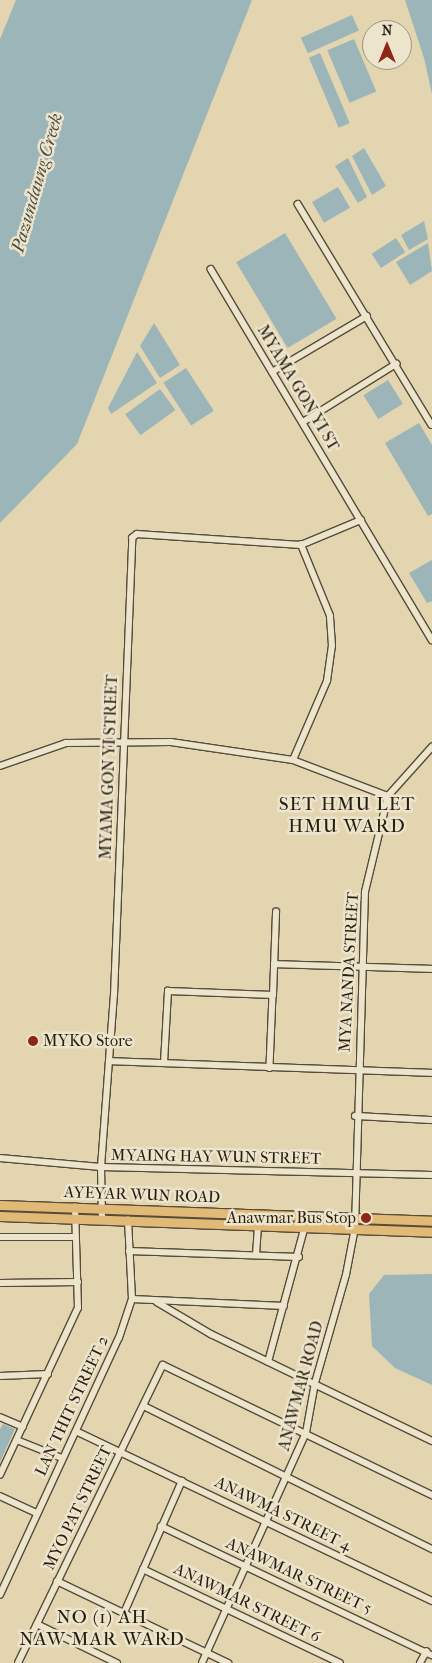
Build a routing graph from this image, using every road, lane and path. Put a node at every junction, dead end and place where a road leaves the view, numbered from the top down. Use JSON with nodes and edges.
{"nodes":[{"id":1,"x":298,"y":204,"type":"dead end"},
{"id":2,"x":211,"y":269,"type":"dead end"},
{"id":3,"x":367,"y":316,"type":"junction"},
{"id":4,"x":396,"y":364,"type":"junction"},
{"id":5,"x":272,"y":372,"type":"junction"},
{"id":6,"x":303,"y":422,"type":"junction"},
{"id":7,"x":432,"y":425,"type":"edge"},
{"id":8,"x":361,"y":520,"type":"junction"},
{"id":9,"x":301,"y":545,"type":"junction"},
{"id":10,"x":432,"y":640,"type":"edge"},
{"id":11,"x":123,"y":739,"type":"junction"},
{"id":12,"x":432,"y":747,"type":"edge"},
{"id":13,"x":293,"y":760,"type":"junction"},
{"id":14,"x":0,"y":766,"type":"edge"},
{"id":15,"x":388,"y":796,"type":"junction"},
{"id":16,"x":276,"y":912,"type":"dead end"},
{"id":17,"x":274,"y":964,"type":"junction"},
{"id":18,"x":362,"y":967,"type":"junction"},
{"id":19,"x":432,"y":969,"type":"edge"},
{"id":20,"x":273,"y":995,"type":"junction"},
{"id":21,"x":109,"y":1061,"type":"junction"},
{"id":22,"x":164,"y":1063,"type":"junction"},
{"id":23,"x":270,"y":1068,"type":"junction"},
{"id":24,"x":358,"y":1070,"type":"junction"},
{"id":25,"x":432,"y":1073,"type":"edge"},
{"id":26,"x":356,"y":1116,"type":"junction"},
{"id":27,"x":432,"y":1120,"type":"edge"},
{"id":28,"x":0,"y":1158,"type":"edge"},
{"id":29,"x":100,"y":1168,"type":"junction"},
{"id":30,"x":355,"y":1174,"type":"junction"},
{"id":31,"x":432,"y":1175,"type":"edge"},
{"id":32,"x":0,"y":1205,"type":"edge"},
{"id":33,"x":75,"y":1208,"type":"junction"},
{"id":34,"x":102,"y":1209,"type":"junction"},
{"id":35,"x":0,"y":1216,"type":"edge"},
{"id":36,"x":75,"y":1218,"type":"junction"},
{"id":37,"x":356,"y":1218,"type":"junction"},
{"id":38,"x":102,"y":1219,"type":"junction"},
{"id":39,"x":128,"y":1220,"type":"junction"},
{"id":40,"x":432,"y":1221,"type":"edge"},
{"id":41,"x":258,"y":1225,"type":"junction"},
{"id":42,"x":305,"y":1226,"type":"junction"},
{"id":43,"x":355,"y":1228,"type":"junction"},
{"id":44,"x":432,"y":1232,"type":"edge"},
{"id":45,"x":0,"y":1237,"type":"edge"},
{"id":46,"x":75,"y":1237,"type":"junction"},
{"id":47,"x":128,"y":1251,"type":"junction"},
{"id":48,"x":256,"y":1255,"type":"junction"},
{"id":49,"x":299,"y":1257,"type":"junction"},
{"id":50,"x":78,"y":1282,"type":"junction"},
{"id":51,"x":0,"y":1283,"type":"edge"},
{"id":52,"x":132,"y":1299,"type":"junction"},
{"id":53,"x":156,"y":1302,"type":"junction"},
{"id":54,"x":284,"y":1306,"type":"junction"},
{"id":55,"x":268,"y":1362,"type":"junction"},
{"id":56,"x":48,"y":1374,"type":"junction"},
{"id":57,"x":0,"y":1376,"type":"edge"},
{"id":58,"x":315,"y":1382,"type":"junction"},
{"id":59,"x":144,"y":1406,"type":"junction"},
{"id":60,"x":0,"y":1417,"type":"edge"},
{"id":61,"x":23,"y":1426,"type":"junction"},
{"id":62,"x":76,"y":1431,"type":"junction"},
{"id":63,"x":306,"y":1434,"type":"junction"},
{"id":64,"x":17,"y":1440,"type":"junction"},
{"id":65,"x":432,"y":1441,"type":"edge"},
{"id":66,"x":121,"y":1452,"type":"junction"},
{"id":67,"x":62,"y":1458,"type":"junction"},
{"id":68,"x":0,"y":1475,"type":"edge"},
{"id":69,"x":288,"y":1479,"type":"junction"},
{"id":70,"x":182,"y":1481,"type":"junction"},
{"id":71,"x":432,"y":1495,"type":"edge"},
{"id":72,"x":0,"y":1496,"type":"edge"},
{"id":73,"x":36,"y":1514,"type":"junction"},
{"id":74,"x":267,"y":1523,"type":"junction"},
{"id":75,"x":161,"y":1526,"type":"junction"},
{"id":76,"x":432,"y":1548,"type":"edge"},
{"id":77,"x":247,"y":1566,"type":"junction"},
{"id":78,"x":143,"y":1569,"type":"junction"},
{"id":79,"x":57,"y":1581,"type":"junction"},
{"id":80,"x":0,"y":1595,"type":"edge"},
{"id":81,"x":432,"y":1601,"type":"edge"},
{"id":82,"x":227,"y":1608,"type":"junction"},
{"id":83,"x":124,"y":1613,"type":"junction"},
{"id":84,"x":38,"y":1624,"type":"junction"},
{"id":85,"x":206,"y":1653,"type":"junction"},
{"id":86,"x":429,"y":1653,"type":"edge"},
{"id":87,"x":18,"y":1663,"type":"edge"},
{"id":88,"x":117,"y":1663,"type":"edge"},
{"id":89,"x":202,"y":1663,"type":"edge"},
{"id":90,"x":228,"y":1663,"type":"edge"},
{"id":91,"x":340,"y":1663,"type":"edge"},
{"id":92,"x":420,"y":1663,"type":"edge"}],
"edges":[{"from":1,"to":3,"type":"street"},
{"from":2,"to":5,"type":"street","name":"MYAMA GON YI ST"},
{"from":3,"to":4,"type":"street"},
{"from":3,"to":5,"type":"street"},
{"from":4,"to":6,"type":"street"},
{"from":4,"to":7,"type":"street"},
{"from":5,"to":6,"type":"street","name":"MYAMA GON YI ST"},
{"from":6,"to":8,"type":"street","name":"MYAMA GON YI ST"},
{"from":8,"to":9,"type":"street"},
{"from":8,"to":10,"type":"street","name":"MYAMA GON YI ST"},
{"from":9,"to":11,"type":"street","name":"MYAMA GON YI STREET"},
{"from":9,"to":13,"type":"street"},
{"from":11,"to":13,"type":"street"},
{"from":11,"to":14,"type":"street"},
{"from":11,"to":21,"type":"street","name":"MYAMA GON YI STREET"},
{"from":12,"to":15,"type":"street","name":"MYA NANDA STREET"},
{"from":13,"to":15,"type":"street"},
{"from":15,"to":18,"type":"street","name":"MYA NANDA STREET"},
{"from":16,"to":17,"type":"street"},
{"from":17,"to":18,"type":"street"},
{"from":17,"to":20,"type":"street"},
{"from":18,"to":19,"type":"street"},
{"from":18,"to":24,"type":"street","name":"MYA NANDA STREET"},
{"from":20,"to":22,"type":"street"},
{"from":20,"to":23,"type":"street"},
{"from":21,"to":22,"type":"street"},
{"from":21,"to":29,"type":"street","name":"MYAMA GON YI STREET"},
{"from":22,"to":23,"type":"street"},
{"from":23,"to":24,"type":"street"},
{"from":24,"to":25,"type":"street"},
{"from":24,"to":26,"type":"street","name":"MYA NANDA STREET"},
{"from":26,"to":27,"type":"street"},
{"from":26,"to":30,"type":"street","name":"MYA NANDA STREET"},
{"from":28,"to":29,"type":"street","name":"MYAING HAY WUN STREET"},
{"from":29,"to":30,"type":"street","name":"MYAING HAY WUN STREET"},
{"from":29,"to":34,"type":"street","name":"MYAMA GON YI STREET"},
{"from":30,"to":31,"type":"street","name":"MYAING HAY WUN STREET"},
{"from":30,"to":37,"type":"street","name":"MYA NANDA STREET"},
{"from":32,"to":33,"type":"main road","name":"AYEYAR WUN ROAD"},
{"from":33,"to":34,"type":"main road","name":"AYEYAR WUN ROAD"},
{"from":33,"to":36,"type":"street"},
{"from":34,"to":37,"type":"main road","name":"AYEYAR WUN ROAD"},
{"from":34,"to":38,"type":"street","name":"MYAMA GON YI STREET"},
{"from":35,"to":36,"type":"main road","name":"AYEYAR WUN ROAD"},
{"from":36,"to":38,"type":"main road","name":"AYEYAR WUN ROAD"},
{"from":36,"to":46,"type":"street"},
{"from":37,"to":40,"type":"main road","name":"AYEYAR WUN ROAD"},
{"from":37,"to":43,"type":"street","name":"ANAWMAR ROAD"},
{"from":38,"to":39,"type":"main road","name":"AYEYAR WUN ROAD"},
{"from":39,"to":41,"type":"main road","name":"AYEYAR WUN ROAD"},
{"from":39,"to":47,"type":"street","name":"LAN THIT STREET 2"},
{"from":41,"to":42,"type":"main road","name":"AYEYAR WUN ROAD"},
{"from":41,"to":48,"type":"street"},
{"from":42,"to":43,"type":"main road","name":"AYEYAR WUN ROAD"},
{"from":42,"to":49,"type":"street"},
{"from":43,"to":44,"type":"main road","name":"AYEYAR WUN ROAD"},
{"from":43,"to":58,"type":"street","name":"ANAWMAR ROAD"},
{"from":45,"to":46,"type":"street"},
{"from":46,"to":50,"type":"street"},
{"from":47,"to":48,"type":"street"},
{"from":47,"to":52,"type":"street","name":"LAN THIT STREET 2"},
{"from":48,"to":49,"type":"street"},
{"from":49,"to":54,"type":"street"},
{"from":50,"to":51,"type":"street"},
{"from":50,"to":56,"type":"street"},
{"from":52,"to":53,"type":"street"},
{"from":52,"to":62,"type":"street","name":"LAN THIT STREET 2"},
{"from":53,"to":54,"type":"street"},
{"from":53,"to":55,"type":"street"},
{"from":54,"to":55,"type":"street"},
{"from":55,"to":58,"type":"street"},
{"from":56,"to":57,"type":"street"},
{"from":56,"to":61,"type":"street"},
{"from":58,"to":63,"type":"street","name":"ANAWMAR ROAD"},
{"from":58,"to":65,"type":"street"},
{"from":59,"to":63,"type":"street","name":"MYO PAT STREET"},
{"from":59,"to":66,"type":"street","name":"MYO PAT STREET"},
{"from":59,"to":69,"type":"street"},
{"from":60,"to":61,"type":"street"},
{"from":61,"to":64,"type":"street"},
{"from":62,"to":66,"type":"street","name":"ANAWMA STREET 4"},
{"from":62,"to":67,"type":"street","name":"LAN THIT STREET 2"},
{"from":63,"to":69,"type":"street","name":"ANAWMAR ROAD"},
{"from":63,"to":71,"type":"street"},
{"from":64,"to":67,"type":"street"},
{"from":64,"to":68,"type":"street"},
{"from":66,"to":70,"type":"street","name":"ANAWMA STREET 4"},
{"from":66,"to":79,"type":"street","name":"MYO PAT STREET"},
{"from":67,"to":73,"type":"street","name":"LAN THIT STREET 2"},
{"from":69,"to":74,"type":"street","name":"ANAWMAR ROAD"},
{"from":69,"to":76,"type":"street"},
{"from":70,"to":74,"type":"street","name":"ANAWMA STREET 4"},
{"from":70,"to":75,"type":"street"},
{"from":72,"to":73,"type":"street"},
{"from":73,"to":80,"type":"street","name":"LAN THIT STREET 2"},
{"from":74,"to":77,"type":"street","name":"ANAWMAR ROAD"},
{"from":74,"to":81,"type":"street","name":"ANAWMA STREET 4"},
{"from":75,"to":77,"type":"street","name":"ANAWMAR STREET 5"},
{"from":75,"to":78,"type":"street"},
{"from":77,"to":82,"type":"street","name":"ANAWMAR ROAD"},
{"from":77,"to":86,"type":"street","name":"ANAWMAR STREET 5"},
{"from":78,"to":82,"type":"street","name":"ANAWMAR STREET 6"},
{"from":78,"to":83,"type":"street"},
{"from":79,"to":83,"type":"street"},
{"from":79,"to":84,"type":"street","name":"MYO PAT STREET"},
{"from":82,"to":85,"type":"street","name":"ANAWMAR ROAD"},
{"from":82,"to":91,"type":"street","name":"ANAWMAR STREET 6"},
{"from":83,"to":85,"type":"street"},
{"from":84,"to":87,"type":"street","name":"MYO PAT STREET"},
{"from":84,"to":88,"type":"street"},
{"from":85,"to":89,"type":"street","name":"ANAWMAR ROAD"},
{"from":85,"to":90,"type":"street"},
{"from":86,"to":92,"type":"street"}]}
